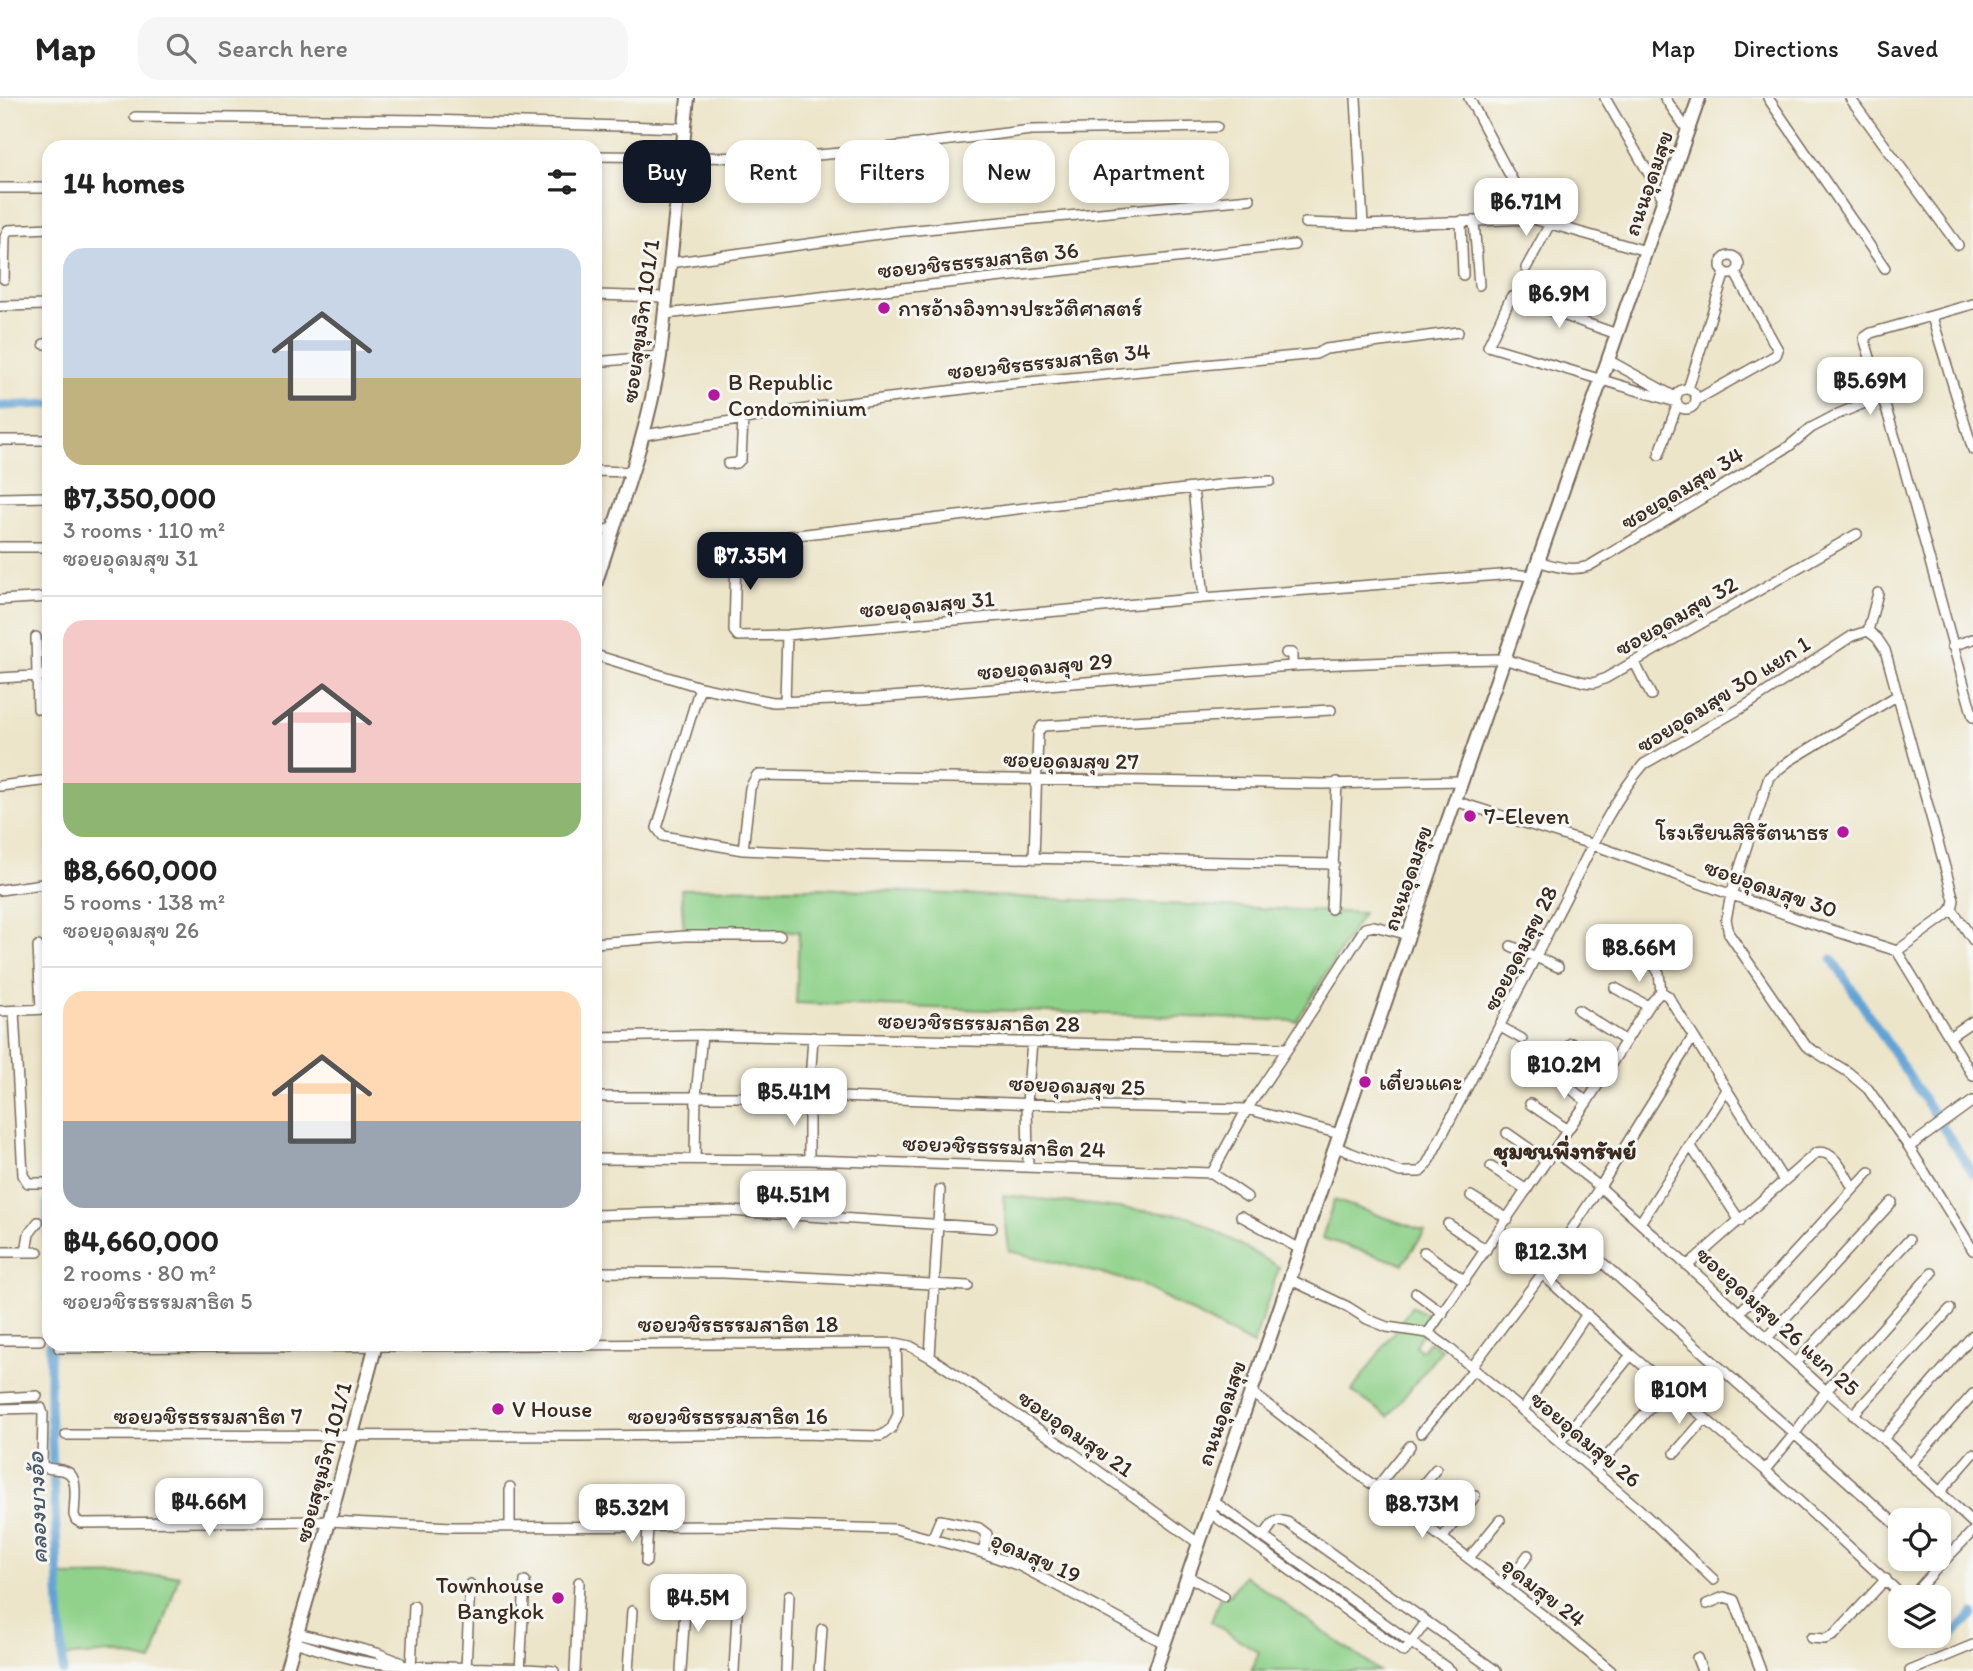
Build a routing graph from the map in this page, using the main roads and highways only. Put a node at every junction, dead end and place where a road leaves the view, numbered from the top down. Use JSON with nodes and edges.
{"nodes":[{"id":1,"x":688,"y":98,"type":"edge"},
{"id":2,"x":1699,"y":98,"type":"edge"},
{"id":3,"x":602,"y":563,"type":"edge"},
{"id":4,"x":374,"y":1351,"type":"edge"},
{"id":5,"x":286,"y":1671,"type":"edge"},
{"id":6,"x":1155,"y":1671,"type":"edge"}],
"edges":[{"from":1,"to":3,"type":"main road","name":"ซอยสุขุมวิท 101/1"},
{"from":2,"to":6,"type":"main road","name":"ถนนอุดมสุข"},
{"from":4,"to":5,"type":"main road","name":"ซอยสุขุมวิท 101/1"}]}
